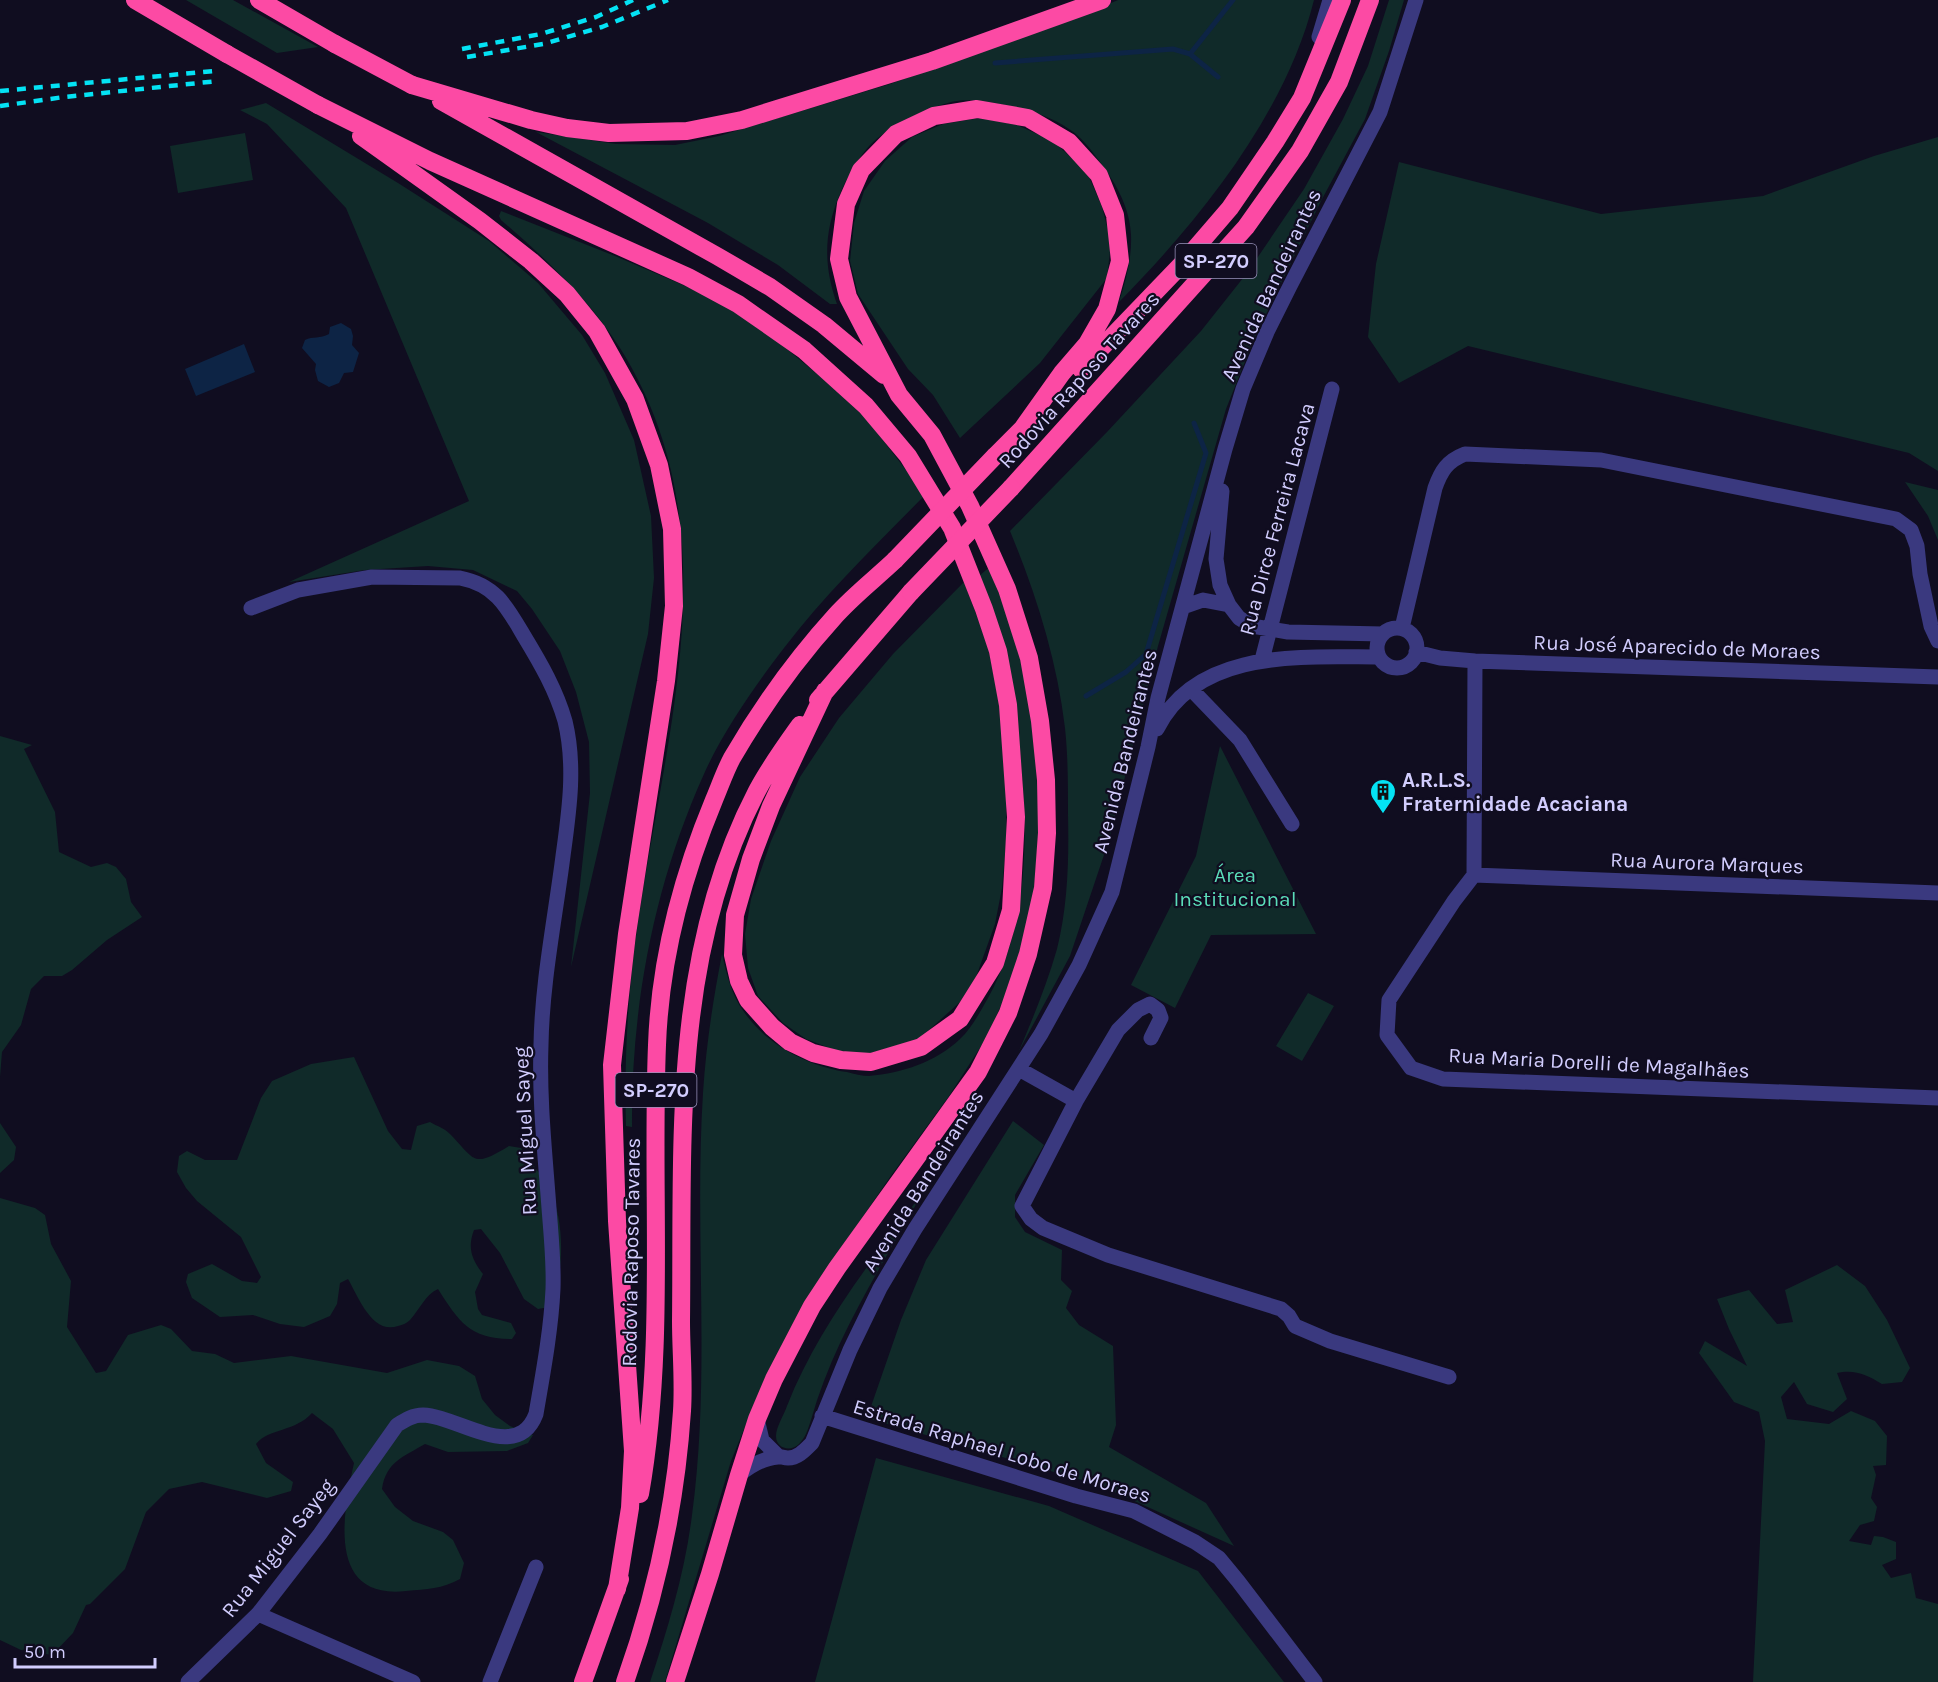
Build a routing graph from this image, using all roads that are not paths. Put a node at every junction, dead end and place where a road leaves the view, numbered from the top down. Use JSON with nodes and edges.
{"nodes":[{"id":1,"x":135,"y":0,"type":"edge"},
{"id":2,"x":259,"y":0,"type":"edge"},
{"id":3,"x":1102,"y":0,"type":"edge"},
{"id":4,"x":1330,"y":0,"type":"edge"},
{"id":5,"x":1342,"y":0,"type":"edge"},
{"id":6,"x":1370,"y":0,"type":"edge"},
{"id":7,"x":1416,"y":0,"type":"edge"},
{"id":8,"x":412,"y":85,"type":"junction"},
{"id":9,"x":1302,"y":98,"type":"junction"},
{"id":10,"x":318,"y":105,"type":"junction"},
{"id":11,"x":892,"y":382,"type":"junction"},
{"id":12,"x":1332,"y":389,"type":"dead end"},
{"id":13,"x":1020,"y":432,"type":"junction"},
{"id":14,"x":1225,"y":449,"type":"junction"},
{"id":15,"x":1229,"y":605,"type":"junction"},
{"id":16,"x":1183,"y":607,"type":"junction"},
{"id":17,"x":251,"y":608,"type":"dead end"},
{"id":18,"x":1402,"y":628,"type":"junction"},
{"id":19,"x":1270,"y":629,"type":"junction"},
{"id":20,"x":1383,"y":634,"type":"junction"},
{"id":21,"x":1938,"y":641,"type":"edge"},
{"id":22,"x":1416,"y":652,"type":"junction"},
{"id":23,"x":1379,"y":657,"type":"junction"},
{"id":24,"x":1262,"y":660,"type":"junction"},
{"id":25,"x":1475,"y":661,"type":"junction"},
{"id":26,"x":1938,"y":677,"type":"edge"},
{"id":27,"x":1191,"y":688,"type":"junction"},
{"id":28,"x":825,"y":691,"type":"junction"},
{"id":29,"x":1148,"y":747,"type":"junction"},
{"id":30,"x":1292,"y":824,"type":"dead end"},
{"id":31,"x":1474,"y":875,"type":"junction"},
{"id":32,"x":1938,"y":893,"type":"edge"},
{"id":33,"x":1151,"y":1038,"type":"dead end"},
{"id":34,"x":1018,"y":1069,"type":"junction"},
{"id":35,"x":1938,"y":1098,"type":"edge"},
{"id":36,"x":1076,"y":1101,"type":"junction"},
{"id":37,"x":1449,"y":1377,"type":"dead end"},
{"id":38,"x":822,"y":1416,"type":"junction"},
{"id":39,"x":757,"y":1419,"type":"junction"},
{"id":40,"x":779,"y":1456,"type":"junction"},
{"id":41,"x":739,"y":1474,"type":"junction"},
{"id":42,"x":536,"y":1567,"type":"dead end"},
{"id":43,"x":617,"y":1589,"type":"junction"},
{"id":44,"x":258,"y":1614,"type":"junction"},
{"id":45,"x":188,"y":1682,"type":"edge"},
{"id":46,"x":413,"y":1682,"type":"edge"},
{"id":47,"x":490,"y":1682,"type":"edge"},
{"id":48,"x":583,"y":1682,"type":"edge"},
{"id":49,"x":625,"y":1682,"type":"edge"},
{"id":50,"x":675,"y":1682,"type":"edge"},
{"id":51,"x":1315,"y":1682,"type":"edge"}],
"edges":[{"from":1,"to":10,"type":"highway","bridge":true},
{"from":2,"to":8,"type":"highway","bridge":true},
{"from":3,"to":8,"type":"highway"},
{"from":4,"to":9,"type":"street"},
{"from":5,"to":9,"type":"highway","name":"Rodovia Raposo Tavares","number":"SP-270"},
{"from":6,"to":28,"type":"highway","name":"Rodovia Raposo Tavares","number":"SP-270","bridge":true},
{"from":7,"to":14,"type":"street","name":"Avenida Bandeirantes"},
{"from":8,"to":11,"type":"highway"},
{"from":9,"to":13,"type":"highway","name":"Rodovia Raposo Tavares","number":"SP-270"},
{"from":10,"to":28,"type":"highway"},
{"from":10,"to":43,"type":"highway"},
{"from":11,"to":13,"type":"highway"},
{"from":11,"to":39,"type":"highway"},
{"from":12,"to":19,"type":"street","name":"Rua Dirce Ferreira Lacava"},
{"from":13,"to":43,"type":"highway","name":"Rodovia Raposo Tavares","number":"SP-270","bridge":true},
{"from":14,"to":15,"type":"street"},
{"from":14,"to":16,"type":"street","name":"Avenida Bandeirantes"},
{"from":15,"to":16,"type":"street"},
{"from":15,"to":19,"type":"street"},
{"from":16,"to":29,"type":"street","name":"Avenida Bandeirantes"},
{"from":17,"to":44,"type":"street","name":"Rua Miguel Sayeg"},
{"from":18,"to":20,"type":"street"},
{"from":18,"to":21,"type":"street"},
{"from":18,"to":22,"type":"street"},
{"from":19,"to":20,"type":"street"},
{"from":19,"to":24,"type":"street","name":"Rua Dirce Ferreira Lacava"},
{"from":20,"to":23,"type":"street"},
{"from":22,"to":23,"type":"street"},
{"from":22,"to":25,"type":"street","name":"Rua José Aparecido de Moraes"},
{"from":23,"to":24,"type":"street"},
{"from":24,"to":27,"type":"street"},
{"from":25,"to":26,"type":"street","name":"Rua José Aparecido de Moraes"},
{"from":25,"to":31,"type":"street"},
{"from":27,"to":29,"type":"street"},
{"from":27,"to":30,"type":"street"},
{"from":28,"to":49,"type":"highway","number":"SP-270"},
{"from":29,"to":34,"type":"street","name":"Avenida Bandeirantes"},
{"from":31,"to":32,"type":"street","name":"Rua Aurora Marques"},
{"from":31,"to":35,"type":"street","name":"Rua Maria Dorelli de Magalhães"},
{"from":33,"to":36,"type":"street"},
{"from":34,"to":36,"type":"street"},
{"from":34,"to":38,"type":"street","name":"Avenida Bandeirantes"},
{"from":36,"to":37,"type":"street"},
{"from":38,"to":40,"type":"street","name":"Avenida Bandeirantes"},
{"from":38,"to":51,"type":"street","name":"Estrada Raphael Lobo de Moraes"},
{"from":39,"to":40,"type":"street"},
{"from":39,"to":41,"type":"highway"},
{"from":40,"to":41,"type":"street","name":"Avenida Bandeirantes"},
{"from":41,"to":50,"type":"highway"},
{"from":42,"to":47,"type":"street"},
{"from":43,"to":48,"type":"highway","name":"Rodovia Raposo Tavares","number":"SP-270"},
{"from":44,"to":45,"type":"street","name":"Rua Miguel Sayeg"},
{"from":44,"to":46,"type":"street"}]}
